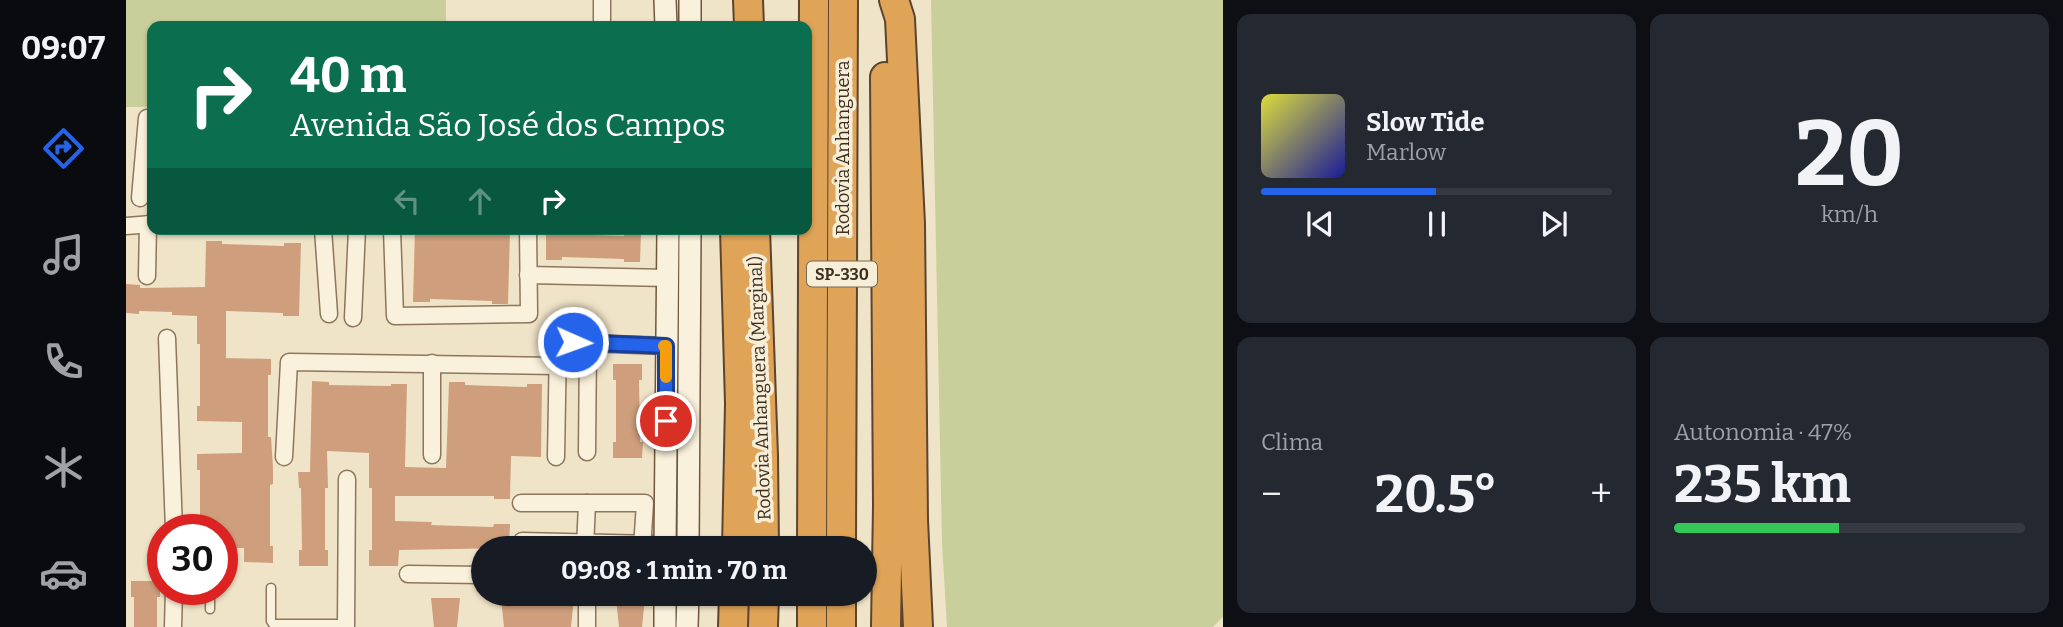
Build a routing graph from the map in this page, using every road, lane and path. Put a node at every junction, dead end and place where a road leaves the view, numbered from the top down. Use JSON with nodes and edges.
{"nodes":[{"id":1,"x":602,"y":0,"type":"edge"},
{"id":2,"x":666,"y":0,"type":"edge"},
{"id":3,"x":690,"y":0,"type":"edge"},
{"id":4,"x":733,"y":0,"type":"edge"},
{"id":5,"x":748,"y":0,"type":"edge"},
{"id":6,"x":814,"y":0,"type":"edge"},
{"id":7,"x":843,"y":0,"type":"edge"},
{"id":8,"x":885,"y":0,"type":"edge"},
{"id":9,"x":894,"y":0,"type":"edge"},
{"id":10,"x":602,"y":21,"type":"edge"},
{"id":11,"x":666,"y":21,"type":"edge"},
{"id":12,"x":690,"y":21,"type":"edge"},
{"id":13,"x":733,"y":21,"type":"edge"},
{"id":14,"x":749,"y":21,"type":"edge"},
{"id":15,"x":147,"y":117,"type":"edge"},
{"id":16,"x":140,"y":198,"type":"dead end"},
{"id":17,"x":147,"y":225,"type":"edge"},
{"id":18,"x":126,"y":226,"type":"edge"},
{"id":19,"x":149,"y":235,"type":"edge"},
{"id":20,"x":323,"y":235,"type":"edge"},
{"id":21,"x":357,"y":235,"type":"edge"},
{"id":22,"x":392,"y":235,"type":"edge"},
{"id":23,"x":528,"y":235,"type":"edge"},
{"id":24,"x":668,"y":235,"type":"edge"},
{"id":25,"x":690,"y":235,"type":"edge"},
{"id":26,"x":735,"y":235,"type":"edge"},
{"id":27,"x":755,"y":235,"type":"edge"},
{"id":28,"x":528,"y":275,"type":"junction"},
{"id":29,"x":147,"y":276,"type":"dead end"},
{"id":30,"x":668,"y":278,"type":"junction"},
{"id":31,"x":329,"y":314,"type":"dead end"},
{"id":32,"x":353,"y":318,"type":"dead end"},
{"id":33,"x":167,"y":338,"type":"dead end"},
{"id":34,"x":588,"y":342,"type":"junction"},
{"id":35,"x":666,"y":346,"type":"junction"},
{"id":36,"x":432,"y":363,"type":"junction"},
{"id":37,"x":556,"y":366,"type":"junction"},
{"id":38,"x":587,"y":452,"type":"dead end"},
{"id":39,"x":432,"y":455,"type":"dead end"},
{"id":40,"x":284,"y":457,"type":"dead end"},
{"id":41,"x":556,"y":457,"type":"dead end"},
{"id":42,"x":347,"y":478,"type":"dead end"},
{"id":43,"x":521,"y":502,"type":"dead end"},
{"id":44,"x":587,"y":503,"type":"junction"},
{"id":45,"x":173,"y":514,"type":"edge"},
{"id":46,"x":585,"y":536,"type":"edge"},
{"id":47,"x":643,"y":536,"type":"edge"},
{"id":48,"x":665,"y":536,"type":"edge"},
{"id":49,"x":688,"y":536,"type":"edge"},
{"id":50,"x":737,"y":536,"type":"edge"},
{"id":51,"x":764,"y":536,"type":"edge"},
{"id":52,"x":812,"y":536,"type":"edge"},
{"id":53,"x":841,"y":536,"type":"edge"},
{"id":54,"x":408,"y":574,"type":"dead end"},
{"id":55,"x":471,"y":575,"type":"edge"},
{"id":56,"x":271,"y":588,"type":"dead end"},
{"id":57,"x":174,"y":605,"type":"edge"},
{"id":58,"x":210,"y":605,"type":"edge"},
{"id":59,"x":587,"y":606,"type":"edge"},
{"id":60,"x":665,"y":606,"type":"edge"},
{"id":61,"x":688,"y":606,"type":"edge"},
{"id":62,"x":734,"y":606,"type":"edge"},
{"id":63,"x":764,"y":606,"type":"edge"},
{"id":64,"x":812,"y":606,"type":"edge"},
{"id":65,"x":841,"y":606,"type":"edge"},
{"id":66,"x":210,"y":609,"type":"dead end"},
{"id":67,"x":346,"y":625,"type":"edge"},
{"id":68,"x":173,"y":627,"type":"edge"},
{"id":69,"x":587,"y":627,"type":"edge"},
{"id":70,"x":665,"y":627,"type":"edge"},
{"id":71,"x":687,"y":627,"type":"edge"},
{"id":72,"x":733,"y":627,"type":"edge"},
{"id":73,"x":763,"y":627,"type":"edge"},
{"id":74,"x":812,"y":627,"type":"edge"},
{"id":75,"x":841,"y":627,"type":"edge"},
{"id":76,"x":886,"y":627,"type":"edge"},
{"id":77,"x":918,"y":627,"type":"edge"}],
"edges":[{"from":1,"to":10,"type":"street"},
{"from":2,"to":11,"type":"street"},
{"from":3,"to":12,"type":"street"},
{"from":4,"to":13,"type":"highway"},
{"from":5,"to":14,"type":"highway"},
{"from":6,"to":52,"type":"highway","name":"Rodovia Anhanguera","number":"SP-330"},
{"from":7,"to":53,"type":"highway","name":"Rodovia Anhanguera","number":"SP-330"},
{"from":8,"to":76,"type":"highway"},
{"from":9,"to":77,"type":"highway"},
{"from":15,"to":16,"type":"street"},
{"from":17,"to":18,"type":"street"},
{"from":19,"to":29,"type":"street"},
{"from":20,"to":31,"type":"street"},
{"from":21,"to":32,"type":"street"},
{"from":22,"to":28,"type":"street"},
{"from":23,"to":28,"type":"street"},
{"from":24,"to":30,"type":"street"},
{"from":25,"to":49,"type":"street"},
{"from":26,"to":50,"type":"highway"},
{"from":27,"to":51,"type":"highway","name":"Rodovia Anhanguera (Marginal)"},
{"from":28,"to":30,"type":"street"},
{"from":30,"to":35,"type":"street"},
{"from":33,"to":45,"type":"street"},
{"from":34,"to":35,"type":"street"},
{"from":34,"to":37,"type":"street"},
{"from":34,"to":38,"type":"street"},
{"from":35,"to":48,"type":"street"},
{"from":36,"to":37,"type":"street"},
{"from":36,"to":39,"type":"street"},
{"from":36,"to":40,"type":"street"},
{"from":37,"to":41,"type":"street"},
{"from":42,"to":67,"type":"street"},
{"from":43,"to":44,"type":"street"},
{"from":44,"to":46,"type":"street"},
{"from":44,"to":47,"type":"street"},
{"from":54,"to":55,"type":"street"},
{"from":56,"to":67,"type":"lane"},
{"from":57,"to":68,"type":"street"},
{"from":58,"to":66,"type":"lane"},
{"from":59,"to":69,"type":"street"},
{"from":60,"to":70,"type":"street"},
{"from":61,"to":71,"type":"street"},
{"from":62,"to":72,"type":"highway"},
{"from":63,"to":73,"type":"highway"},
{"from":64,"to":74,"type":"highway"},
{"from":65,"to":75,"type":"highway"}]}
